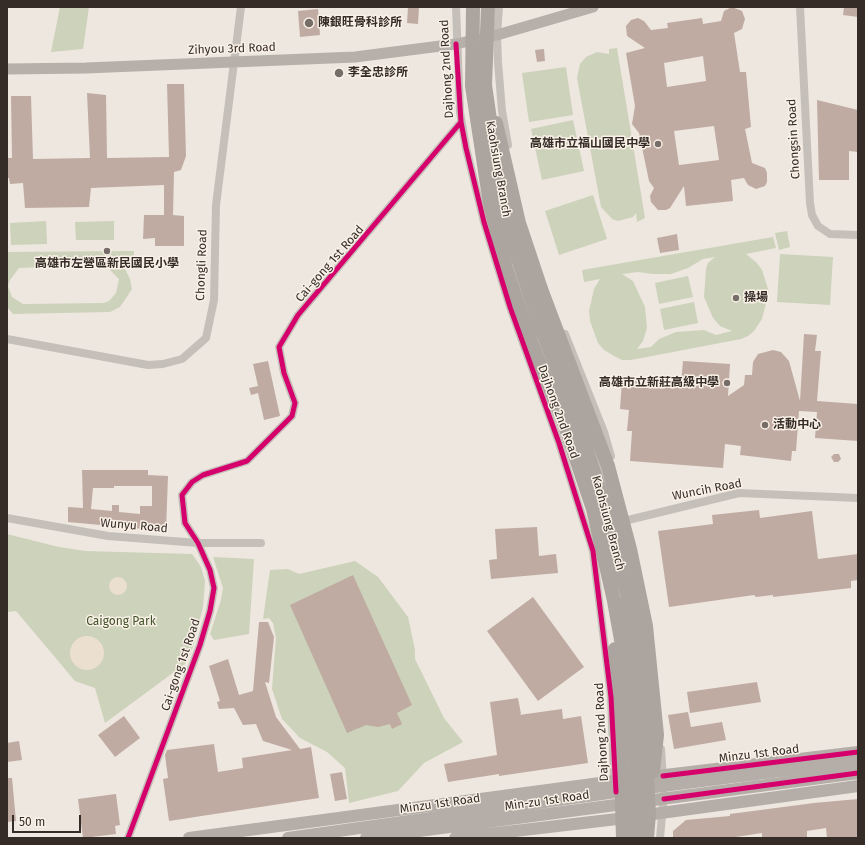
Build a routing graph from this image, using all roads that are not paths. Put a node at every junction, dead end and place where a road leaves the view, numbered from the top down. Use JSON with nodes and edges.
{"nodes":[{"id":1,"x":241,"y":7,"type":"edge"},
{"id":2,"x":456,"y":7,"type":"edge"},
{"id":3,"x":467,"y":7,"type":"edge"},
{"id":4,"x":473,"y":7,"type":"edge"},
{"id":5,"x":488,"y":7,"type":"edge"},
{"id":6,"x":499,"y":7,"type":"edge"},
{"id":7,"x":594,"y":7,"type":"edge"},
{"id":8,"x":800,"y":7,"type":"edge"},
{"id":9,"x":497,"y":35,"type":"junction"},
{"id":10,"x":456,"y":44,"type":"junction"},
{"id":11,"x":234,"y":62,"type":"junction"},
{"id":12,"x":7,"y":69,"type":"edge"},
{"id":13,"x":491,"y":102,"type":"junction"},
{"id":14,"x":461,"y":122,"type":"junction"},
{"id":15,"x":490,"y":204,"type":"junction"},
{"id":16,"x":858,"y":235,"type":"edge"},
{"id":17,"x":7,"y":339,"type":"edge"},
{"id":18,"x":858,"y":498,"type":"edge"},
{"id":19,"x":7,"y":518,"type":"edge"},
{"id":20,"x":629,"y":520,"type":"junction"},
{"id":21,"x":618,"y":523,"type":"junction"},
{"id":22,"x":587,"y":530,"type":"junction"},
{"id":23,"x":198,"y":543,"type":"junction"},
{"id":24,"x":260,"y":543,"type":"dead end"},
{"id":25,"x":636,"y":572,"type":"junction"},
{"id":26,"x":614,"y":600,"type":"junction"},
{"id":27,"x":858,"y":752,"type":"edge"},
{"id":28,"x":858,"y":761,"type":"edge"},
{"id":29,"x":858,"y":773,"type":"edge"},
{"id":30,"x":615,"y":786,"type":"junction"},
{"id":31,"x":858,"y":786,"type":"edge"},
{"id":32,"x":664,"y":787,"type":"junction"},
{"id":33,"x":616,"y":804,"type":"junction"},
{"id":34,"x":663,"y":813,"type":"junction"},
{"id":35,"x":649,"y":814,"type":"junction"},
{"id":36,"x":617,"y":819,"type":"junction"},
{"id":37,"x":128,"y":838,"type":"edge"},
{"id":38,"x":189,"y":838,"type":"edge"},
{"id":39,"x":288,"y":838,"type":"edge"},
{"id":40,"x":366,"y":838,"type":"edge"},
{"id":41,"x":454,"y":838,"type":"edge"},
{"id":42,"x":618,"y":838,"type":"edge"},
{"id":43,"x":623,"y":838,"type":"edge"},
{"id":44,"x":635,"y":838,"type":"edge"},
{"id":45,"x":647,"y":838,"type":"edge"},
{"id":46,"x":660,"y":838,"type":"edge"}],
"edges":[{"from":1,"to":11,"type":"street","name":"Chongli Road"},
{"from":2,"to":10,"type":"street","name":"Dajhong 2nd Road"},
{"from":3,"to":15,"type":"highway","bridge":true},
{"from":4,"to":15,"type":"highway","name":"Kaohsiung Branch","bridge":true},
{"from":5,"to":35,"type":"highway","name":"Kaohsiung Branch","bridge":true},
{"from":6,"to":9,"type":"street","name":"Dajhong 2nd Road"},
{"from":7,"to":9,"type":"street","name":"Zihyou 3rd Road"},
{"from":8,"to":16,"type":"street","name":"Chongsin Road"},
{"from":9,"to":10,"type":"street","name":"Zihyou 3rd Road"},
{"from":9,"to":13,"type":"street","name":"Dajhong 2nd Road"},
{"from":9,"to":20,"type":"street","name":"Dajhong 2nd Road"},
{"from":10,"to":11,"type":"street","name":"Zihyou 3rd Road"},
{"from":10,"to":14,"type":"street","name":"Dajhong 2nd Road"},
{"from":11,"to":12,"type":"street","name":"Zihyou 3rd Road"},
{"from":11,"to":17,"type":"street","name":"Chongli Road"},
{"from":13,"to":21,"type":"street","name":"Dajhong 2nd Road"},
{"from":13,"to":35,"type":"highway","bridge":true},
{"from":14,"to":22,"type":"street","name":"Dajhong 2nd Road"},
{"from":14,"to":23,"type":"street","name":"Cai-gong 1st Road"},
{"from":15,"to":26,"type":"highway","name":"Kaohsiung Branch","bridge":true},
{"from":18,"to":20,"type":"street","name":"Wuncih Road"},
{"from":19,"to":23,"type":"street","name":"Wunyu Road"},
{"from":20,"to":21,"type":"street","name":"Wuncih Road"},
{"from":20,"to":25,"type":"street","name":"Dajhong 2nd Road"},
{"from":21,"to":22,"type":"street","name":"Wuncih Road"},
{"from":21,"to":25,"type":"street","name":"Dajhong 2nd Road"},
{"from":22,"to":30,"type":"street","name":"Dajhong 2nd Road"},
{"from":23,"to":24,"type":"street","name":"Wunyu Road"},
{"from":23,"to":37,"type":"street","name":"Cai-gong 1st Road"},
{"from":25,"to":32,"type":"street","name":"Dajhong 2nd Road"},
{"from":26,"to":43,"type":"highway","bridge":true},
{"from":26,"to":44,"type":"highway","name":"Kaohsiung Branch","bridge":true},
{"from":27,"to":32,"type":"main road","name":"Minzu 1st Road"},
{"from":28,"to":32,"type":"main road"},
{"from":29,"to":32,"type":"main road","name":"Minzu 1st Road"},
{"from":30,"to":32,"type":"main road","name":"Minzu 1st Road"},
{"from":30,"to":33,"type":"street","name":"Dajhong 2nd Road"},
{"from":30,"to":38,"type":"main road","name":"Minzu 1st Road"},
{"from":30,"to":39,"type":"main road","name":"Min-zu 1st Road"},
{"from":31,"to":34,"type":"main road"},
{"from":32,"to":33,"type":"main road","name":"Minzu 1st Road"},
{"from":32,"to":34,"type":"street","name":"Dajhong 2nd Road"},
{"from":33,"to":36,"type":"street","name":"Dajhong 2nd Road"},
{"from":33,"to":40,"type":"main road","name":"Minzu 1st Road"},
{"from":34,"to":36,"type":"main road"},
{"from":34,"to":46,"type":"street","name":"Dajhong 2nd Road"},
{"from":35,"to":45,"type":"highway","name":"Kaohsiung Branch","bridge":true},
{"from":36,"to":41,"type":"main road"},
{"from":36,"to":42,"type":"street","name":"Dajhong 2nd Road"}]}
